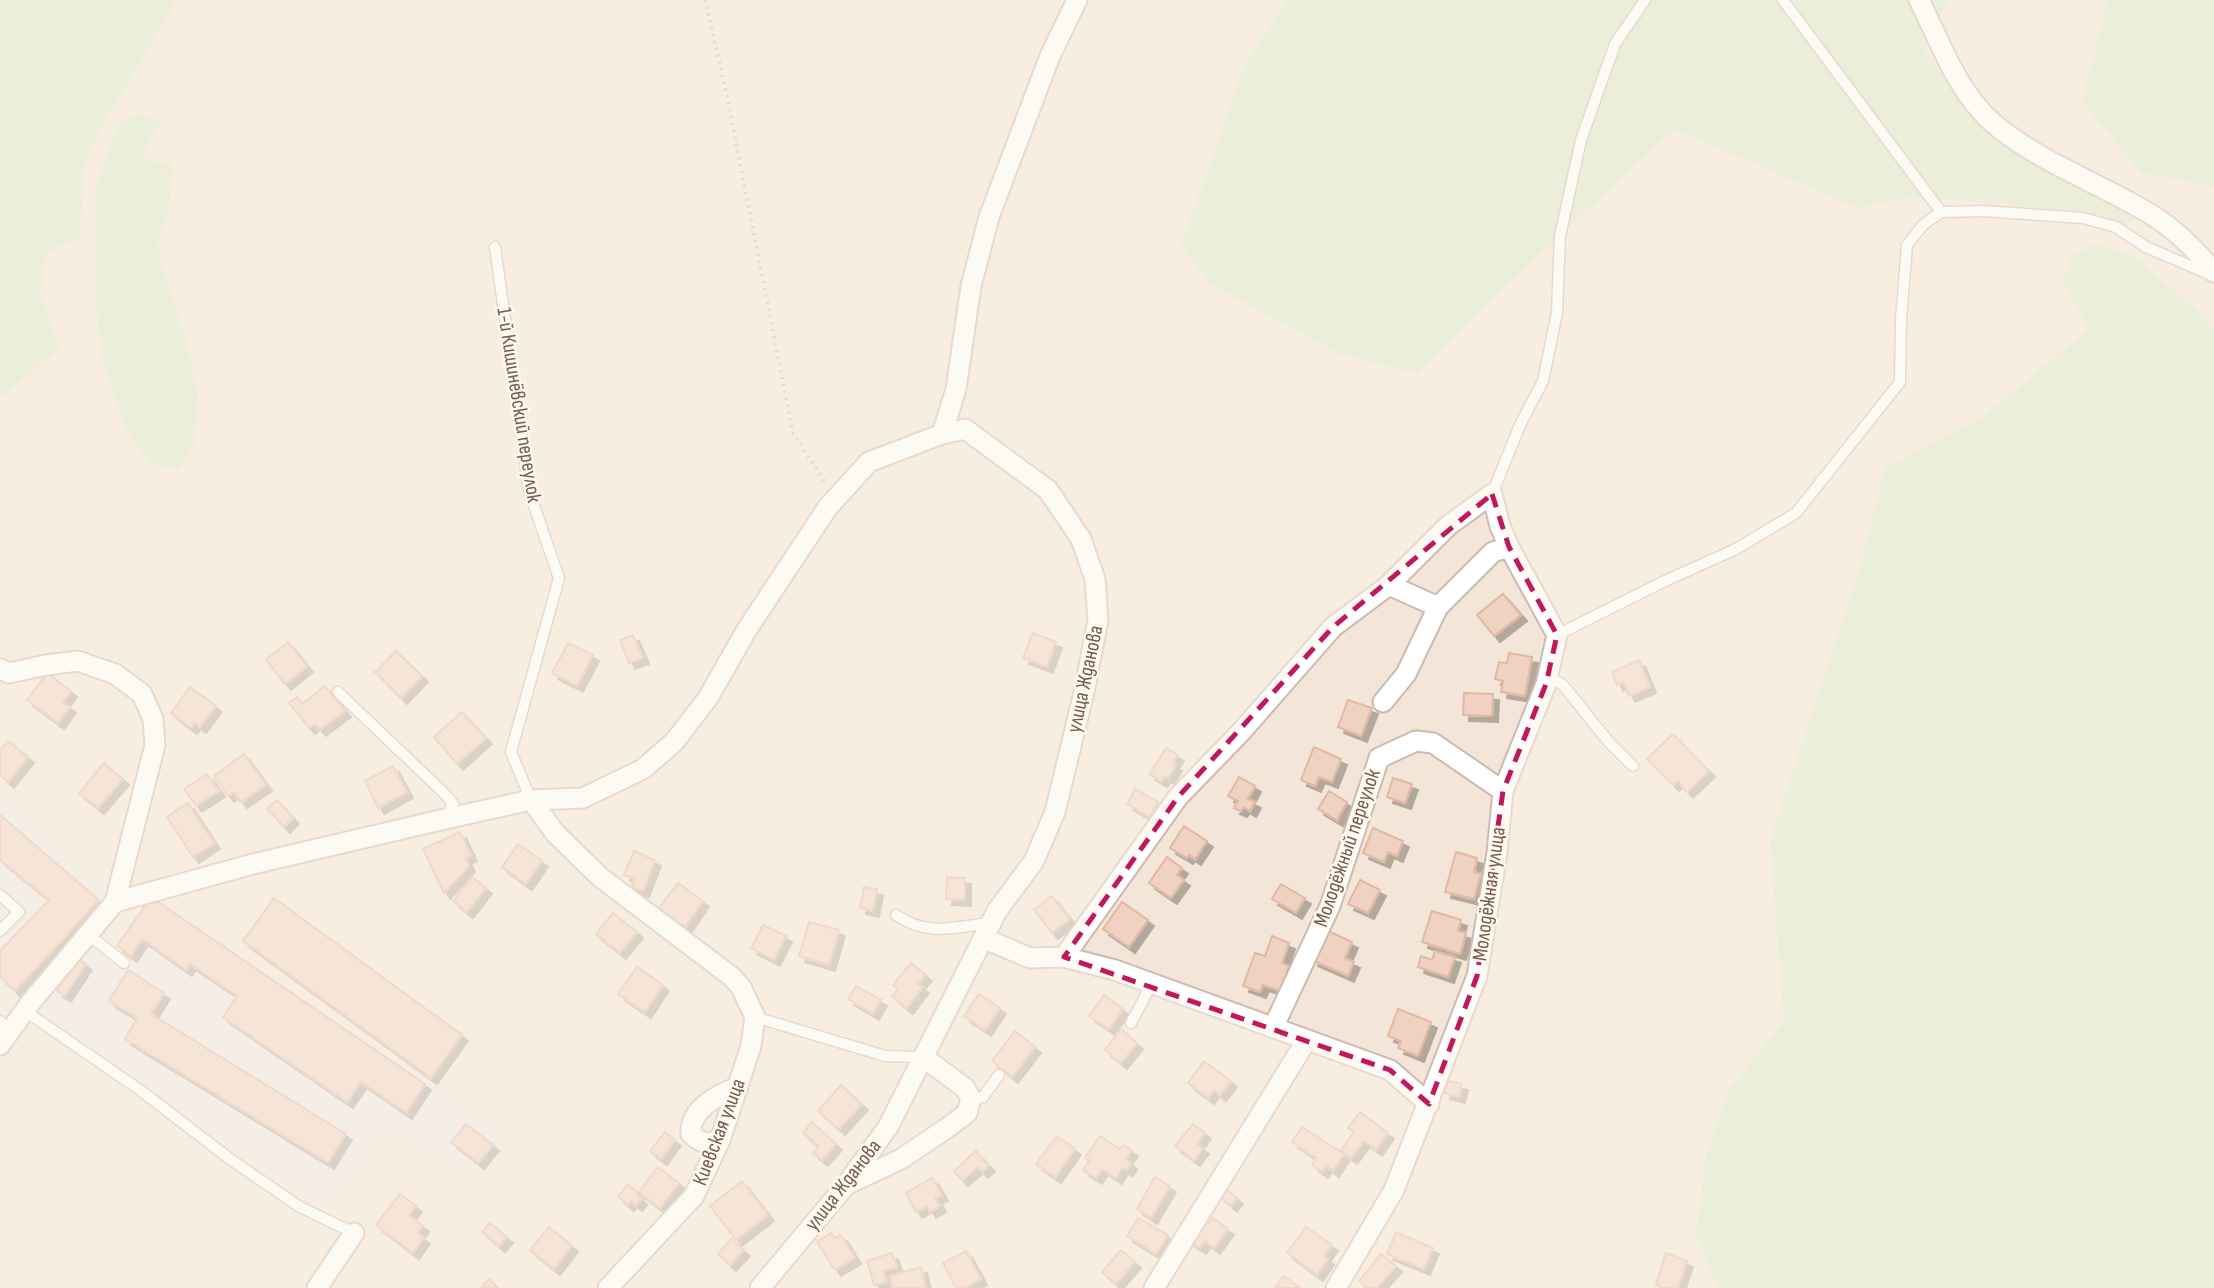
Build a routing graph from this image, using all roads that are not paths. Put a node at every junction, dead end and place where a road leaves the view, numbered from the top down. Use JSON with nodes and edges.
{"nodes":[{"id":1,"x":1077,"y":0,"type":"edge"},
{"id":2,"x":1645,"y":0,"type":"edge"},
{"id":3,"x":1783,"y":0,"type":"edge"},
{"id":4,"x":1919,"y":0,"type":"edge"},
{"id":5,"x":1941,"y":212,"type":"junction"},
{"id":6,"x":495,"y":247,"type":"dead end"},
{"id":7,"x":2214,"y":274,"type":"edge"},
{"id":8,"x":943,"y":434,"type":"junction"},
{"id":9,"x":1492,"y":494,"type":"junction"},
{"id":10,"x":1509,"y":547,"type":"junction"},
{"id":11,"x":1389,"y":585,"type":"junction"},
{"id":12,"x":1438,"y":607,"type":"junction"},
{"id":13,"x":1557,"y":635,"type":"junction"},
{"id":14,"x":0,"y":669,"type":"edge"},
{"id":15,"x":1548,"y":676,"type":"junction"},
{"id":16,"x":338,"y":692,"type":"dead end"},
{"id":17,"x":1383,"y":702,"type":"dead end"},
{"id":18,"x":1633,"y":766,"type":"dead end"},
{"id":19,"x":1503,"y":791,"type":"junction"},
{"id":20,"x":531,"y":800,"type":"junction"},
{"id":21,"x":445,"y":819,"type":"junction"},
{"id":22,"x":0,"y":895,"type":"edge"},
{"id":23,"x":115,"y":902,"type":"junction"},
{"id":24,"x":896,"y":915,"type":"dead end"},
{"id":25,"x":987,"y":930,"type":"junction"},
{"id":26,"x":0,"y":931,"type":"edge"},
{"id":27,"x":89,"y":935,"type":"junction"},
{"id":28,"x":1064,"y":957,"type":"junction"},
{"id":29,"x":124,"y":963,"type":"dead end"},
{"id":30,"x":1152,"y":984,"type":"junction"},
{"id":31,"x":25,"y":1011,"type":"junction"},
{"id":32,"x":755,"y":1017,"type":"junction"},
{"id":33,"x":1131,"y":1023,"type":"dead end"},
{"id":34,"x":1273,"y":1028,"type":"junction"},
{"id":35,"x":3,"y":1032,"type":"edge"},
{"id":36,"x":1306,"y":1041,"type":"junction"},
{"id":37,"x":923,"y":1057,"type":"junction"},
{"id":38,"x":999,"y":1075,"type":"dead end"},
{"id":39,"x":738,"y":1087,"type":"junction"},
{"id":40,"x":971,"y":1099,"type":"junction"},
{"id":41,"x":1429,"y":1104,"type":"junction"},
{"id":42,"x":888,"y":1127,"type":"junction"},
{"id":43,"x":720,"y":1140,"type":"junction"},
{"id":44,"x":901,"y":1159,"type":"junction"},
{"id":45,"x":845,"y":1185,"type":"junction"},
{"id":46,"x":354,"y":1233,"type":"joint"},
{"id":47,"x":317,"y":1288,"type":"edge"},
{"id":48,"x":608,"y":1288,"type":"edge"},
{"id":49,"x":760,"y":1288,"type":"edge"},
{"id":50,"x":1154,"y":1288,"type":"edge"},
{"id":51,"x":1336,"y":1288,"type":"edge"}],
"edges":[{"from":1,"to":8,"type":"street"},
{"from":2,"to":9,"type":"lane"},
{"from":3,"to":5,"type":"lane"},
{"from":4,"to":7,"type":"street"},
{"from":5,"to":7,"type":"lane"},
{"from":5,"to":13,"type":"lane"},
{"from":6,"to":20,"type":"lane","name":"1-й Кишинёвский переулок"},
{"from":8,"to":20,"type":"street","name":"улица Жданова"},
{"from":8,"to":25,"type":"street","name":"улица Жданова"},
{"from":9,"to":10,"type":"street"},
{"from":9,"to":11,"type":"street"},
{"from":10,"to":12,"type":"street"},
{"from":10,"to":13,"type":"street"},
{"from":11,"to":12,"type":"street"},
{"from":11,"to":28,"type":"street"},
{"from":12,"to":17,"type":"street"},
{"from":13,"to":15,"type":"street","name":"Молодёжная улица"},
{"from":14,"to":23,"type":"street"},
{"from":15,"to":18,"type":"lane"},
{"from":15,"to":19,"type":"street","name":"Молодёжная улица"},
{"from":16,"to":21,"type":"lane"},
{"from":19,"to":34,"type":"street","name":"Молодёжный переулок"},
{"from":19,"to":41,"type":"street","name":"Молодёжная улица"},
{"from":20,"to":21,"type":"street","name":"улица Жданова"},
{"from":20,"to":32,"type":"street"},
{"from":21,"to":23,"type":"street","name":"улица Жданова"},
{"from":22,"to":26,"type":"lane"},
{"from":23,"to":27,"type":"street"},
{"from":24,"to":25,"type":"lane"},
{"from":25,"to":28,"type":"street"},
{"from":25,"to":37,"type":"street","name":"улица Жданова"},
{"from":27,"to":29,"type":"lane"},
{"from":27,"to":31,"type":"street"},
{"from":28,"to":30,"type":"street"},
{"from":30,"to":33,"type":"lane"},
{"from":30,"to":34,"type":"street"},
{"from":31,"to":35,"type":"street"},
{"from":31,"to":46,"type":"lane"},
{"from":32,"to":37,"type":"lane"},
{"from":32,"to":39,"type":"street","name":"Киевская улица"},
{"from":34,"to":36,"type":"street"},
{"from":36,"to":41,"type":"street"},
{"from":36,"to":50,"type":"street"},
{"from":37,"to":40,"type":"street"},
{"from":37,"to":42,"type":"street","name":"улица Жданова"},
{"from":38,"to":40,"type":"lane"},
{"from":39,"to":43,"type":"street","name":"Киевская улица"},
{"from":39,"to":43,"type":"street"},
{"from":40,"to":44,"type":"street"},
{"from":41,"to":51,"type":"street","name":"Молодёжная улица"},
{"from":42,"to":44,"type":"street"},
{"from":42,"to":45,"type":"street","name":"улица Жданова"},
{"from":43,"to":48,"type":"street","name":"Киевская улица"},
{"from":44,"to":45,"type":"street"},
{"from":45,"to":49,"type":"street","name":"улица Жданова"},
{"from":46,"to":47,"type":"street"}]}
